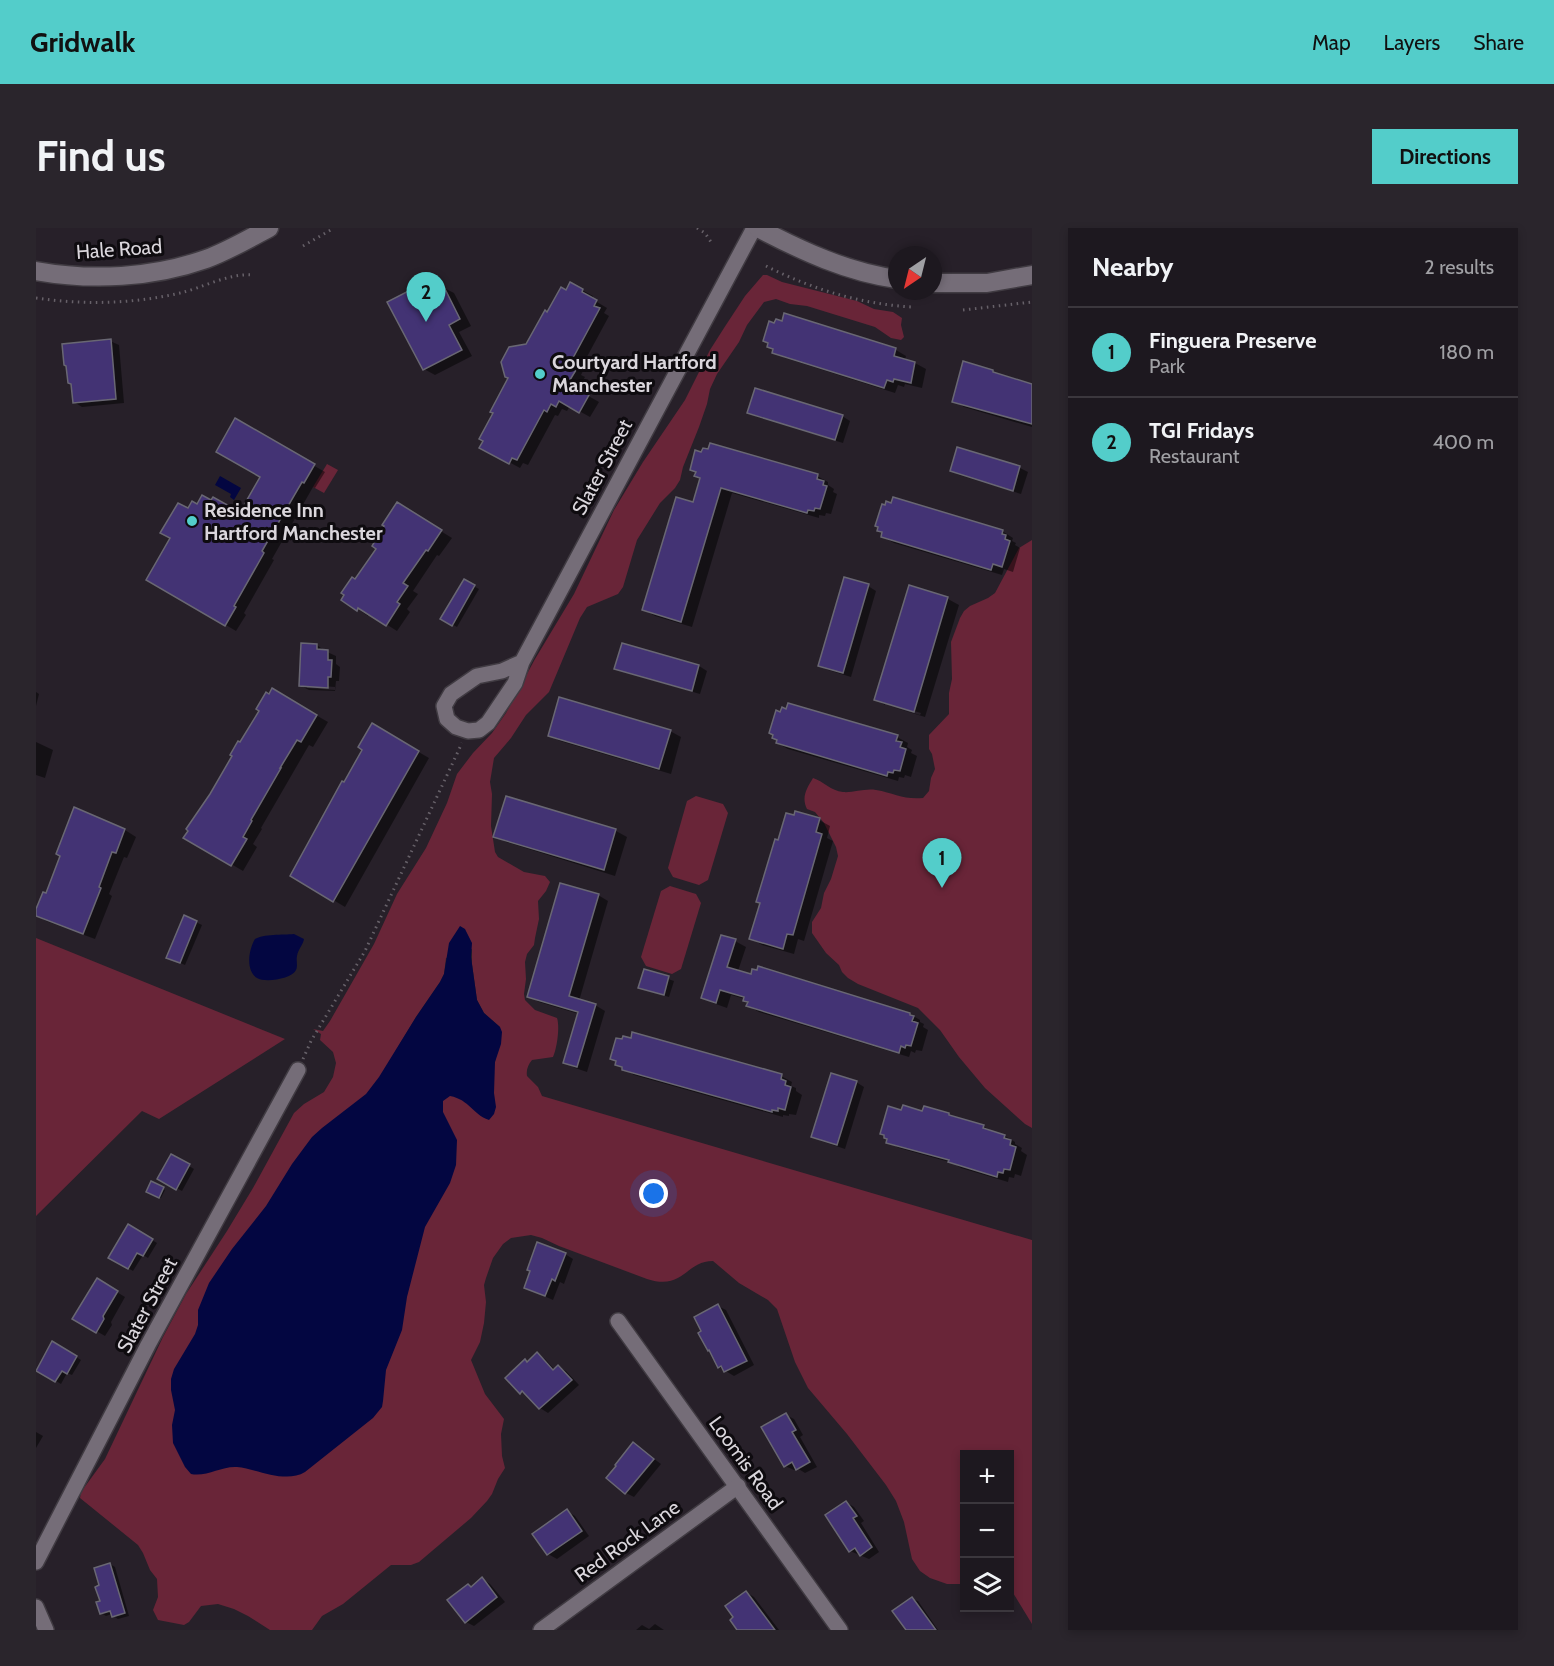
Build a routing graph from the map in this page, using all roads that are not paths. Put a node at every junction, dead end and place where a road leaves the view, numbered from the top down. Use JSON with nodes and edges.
{"nodes":[{"id":1,"x":269,"y":228,"type":"edge"},
{"id":2,"x":756,"y":228,"type":"edge"},
{"id":3,"x":36,"y":271,"type":"edge"},
{"id":4,"x":1032,"y":275,"type":"edge"},
{"id":5,"x":888,"y":277,"type":"edge"},
{"id":6,"x":942,"y":283,"type":"edge"},
{"id":7,"x":522,"y":662,"type":"junction"},
{"id":8,"x":298,"y":1070,"type":"road end"},
{"id":9,"x":618,"y":1321,"type":"dead end"},
{"id":10,"x":738,"y":1486,"type":"junction"},
{"id":11,"x":36,"y":1562,"type":"edge"},
{"id":12,"x":36,"y":1607,"type":"edge"},
{"id":13,"x":46,"y":1630,"type":"edge"},
{"id":14,"x":541,"y":1630,"type":"edge"},
{"id":15,"x":840,"y":1630,"type":"edge"}],
"edges":[{"from":1,"to":3,"type":"street","name":"Hale Road"},
{"from":2,"to":5,"type":"street"},
{"from":2,"to":7,"type":"street","name":"Slater Street"},
{"from":4,"to":6,"type":"street"},
{"from":7,"to":7,"type":"street","name":"Slater Street"},
{"from":8,"to":11,"type":"street","name":"Slater Street"},
{"from":9,"to":10,"type":"street","name":"Loomis Road"},
{"from":10,"to":14,"type":"street","name":"Red Rock Lane"},
{"from":10,"to":15,"type":"street","name":"Loomis Road"},
{"from":12,"to":13,"type":"street"}]}
